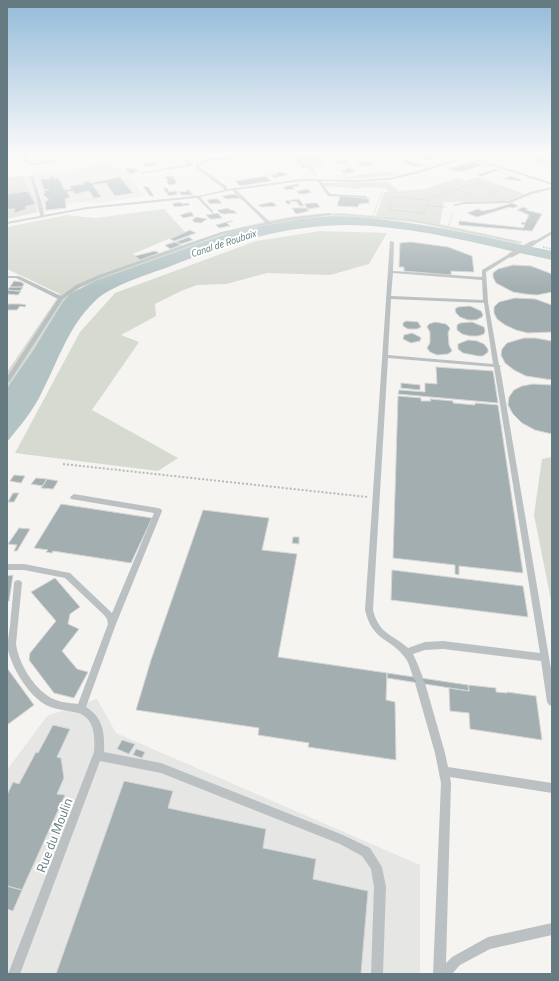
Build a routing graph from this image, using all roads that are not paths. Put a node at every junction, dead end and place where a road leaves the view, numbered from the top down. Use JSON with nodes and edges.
{"nodes":[{"id":1,"x":38,"y":199,"type":"edge"},
{"id":2,"x":168,"y":199,"type":"edge"},
{"id":3,"x":200,"y":199,"type":"edge"},
{"id":4,"x":243,"y":199,"type":"edge"},
{"id":5,"x":518,"y":199,"type":"edge"},
{"id":6,"x":455,"y":206,"type":"road end"},
{"id":7,"x":212,"y":212,"type":"dead end"},
{"id":8,"x":329,"y":214,"type":"road end"},
{"id":9,"x":42,"y":216,"type":"junction"},
{"id":10,"x":7,"y":223,"type":"edge"},
{"id":11,"x":269,"y":223,"type":"junction"},
{"id":12,"x":552,"y":232,"type":"edge"},
{"id":13,"x":392,"y":242,"type":"dead end"},
{"id":14,"x":391,"y":272,"type":"junction"},
{"id":15,"x":7,"y":277,"type":"edge"},
{"id":16,"x":484,"y":279,"type":"junction"},
{"id":17,"x":389,"y":297,"type":"junction"},
{"id":18,"x":61,"y":298,"type":"junction"},
{"id":19,"x":486,"y":302,"type":"junction"},
{"id":20,"x":386,"y":356,"type":"junction"},
{"id":21,"x":498,"y":366,"type":"junction"},
{"id":22,"x":7,"y":381,"type":"edge"},
{"id":23,"x":74,"y":497,"type":"dead end"},
{"id":24,"x":7,"y":567,"type":"edge"},
{"id":25,"x":18,"y":583,"type":"dead end"},
{"id":26,"x":11,"y":624,"type":"edge"},
{"id":27,"x":112,"y":624,"type":"junction"},
{"id":28,"x":406,"y":653,"type":"junction"},
{"id":29,"x":545,"y":658,"type":"junction"},
{"id":30,"x":552,"y":702,"type":"edge"},
{"id":31,"x":81,"y":710,"type":"junction"},
{"id":32,"x":98,"y":756,"type":"junction"},
{"id":33,"x":444,"y":771,"type":"junction"},
{"id":34,"x":552,"y":788,"type":"edge"},
{"id":35,"x":552,"y":929,"type":"edge"},
{"id":36,"x":14,"y":974,"type":"edge"},
{"id":37,"x":377,"y":974,"type":"edge"},
{"id":38,"x":439,"y":974,"type":"edge"},
{"id":39,"x":444,"y":974,"type":"edge"}],
"edges":[{"from":1,"to":9,"type":"street"},
{"from":2,"to":9,"type":"street"},
{"from":3,"to":7,"type":"street"},
{"from":4,"to":11,"type":"street"},
{"from":5,"to":6,"type":"street"},
{"from":8,"to":11,"type":"street"},
{"from":9,"to":10,"type":"street"},
{"from":11,"to":18,"type":"street"},
{"from":12,"to":16,"type":"street","bridge":true},
{"from":13,"to":14,"type":"street"},
{"from":14,"to":16,"type":"street"},
{"from":14,"to":17,"type":"street"},
{"from":15,"to":18,"type":"street"},
{"from":16,"to":19,"type":"street"},
{"from":17,"to":19,"type":"street"},
{"from":17,"to":20,"type":"street"},
{"from":18,"to":22,"type":"street"},
{"from":19,"to":21,"type":"street"},
{"from":20,"to":21,"type":"street"},
{"from":20,"to":28,"type":"street"},
{"from":21,"to":29,"type":"street"},
{"from":23,"to":27,"type":"street"},
{"from":24,"to":27,"type":"street"},
{"from":25,"to":26,"type":"street","name":"Rue du Moulin"},
{"from":26,"to":31,"type":"street","name":"Rue du Moulin"},
{"from":27,"to":31,"type":"street"},
{"from":28,"to":29,"type":"street"},
{"from":28,"to":33,"type":"street"},
{"from":29,"to":30,"type":"street"},
{"from":31,"to":32,"type":"street","name":"Rue du Moulin"},
{"from":32,"to":36,"type":"street","name":"Rue du Moulin"},
{"from":32,"to":37,"type":"street"},
{"from":33,"to":34,"type":"street"},
{"from":33,"to":38,"type":"street"},
{"from":35,"to":39,"type":"street"}]}
